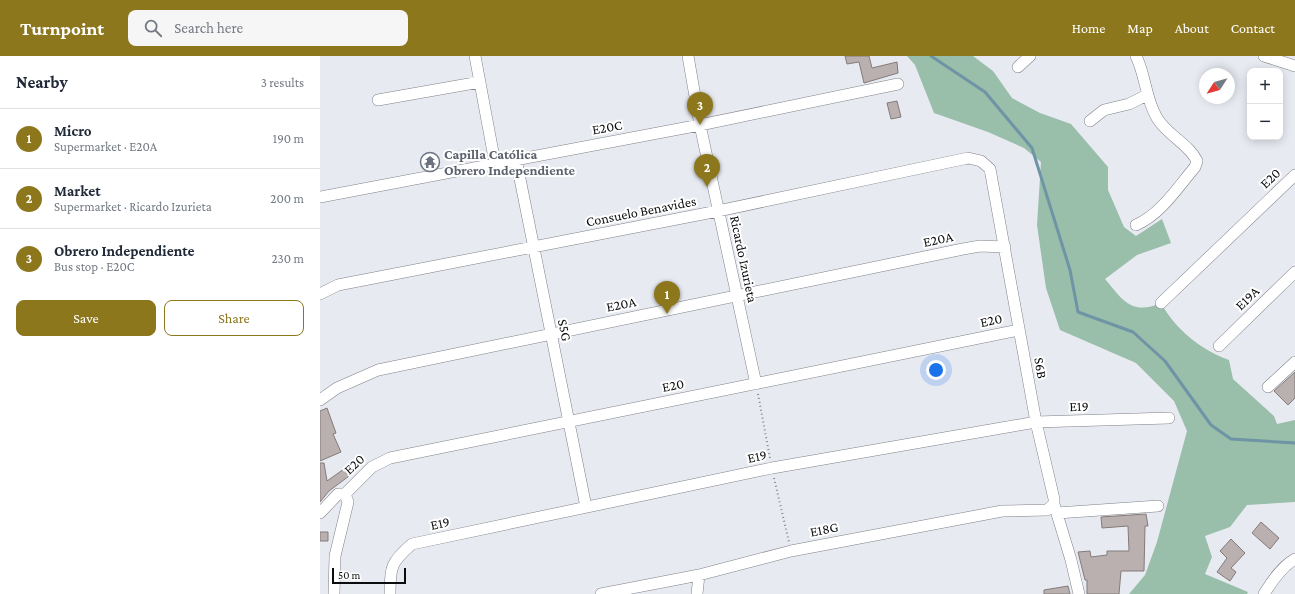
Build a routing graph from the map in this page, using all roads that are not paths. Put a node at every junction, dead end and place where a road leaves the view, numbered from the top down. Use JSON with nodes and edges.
{"nodes":[{"id":1,"x":475,"y":56,"type":"edge"},
{"id":2,"x":688,"y":56,"type":"edge"},
{"id":3,"x":1030,"y":56,"type":"edge"},
{"id":4,"x":1136,"y":56,"type":"edge"},
{"id":5,"x":1264,"y":56,"type":"edge"},
{"id":6,"x":1295,"y":66,"type":"edge"},
{"id":7,"x":1018,"y":67,"type":"dead end"},
{"id":8,"x":480,"y":82,"type":"junction"},
{"id":9,"x":898,"y":84,"type":"dead end"},
{"id":10,"x":1147,"y":95,"type":"junction"},
{"id":11,"x":378,"y":100,"type":"dead end"},
{"id":12,"x":1090,"y":121,"type":"dead end"},
{"id":13,"x":700,"y":126,"type":"junction"},
{"id":14,"x":968,"y":158,"type":"joint"},
{"id":15,"x":516,"y":159,"type":"junction"},
{"id":16,"x":495,"y":163,"type":"junction"},
{"id":17,"x":1295,"y":175,"type":"edge"},
{"id":18,"x":320,"y":197,"type":"edge"},
{"id":19,"x":718,"y":211,"type":"junction"},
{"id":20,"x":1136,"y":225,"type":"dead end"},
{"id":21,"x":534,"y":247,"type":"junction"},
{"id":22,"x":1005,"y":247,"type":"junction"},
{"id":23,"x":1295,"y":272,"type":"edge"},
{"id":24,"x":320,"y":294,"type":"edge"},
{"id":25,"x":737,"y":297,"type":"junction"},
{"id":26,"x":1161,"y":303,"type":"dead end"},
{"id":27,"x":1019,"y":330,"type":"junction"},
{"id":28,"x":550,"y":333,"type":"junction"},
{"id":29,"x":1219,"y":346,"type":"dead end"},
{"id":30,"x":1295,"y":362,"type":"edge"},
{"id":31,"x":756,"y":384,"type":"junction"},
{"id":32,"x":1268,"y":388,"type":"dead end"},
{"id":33,"x":320,"y":400,"type":"edge"},
{"id":34,"x":1169,"y":418,"type":"dead end"},
{"id":35,"x":569,"y":420,"type":"junction"},
{"id":36,"x":1036,"y":422,"type":"junction"},
{"id":37,"x":346,"y":494,"type":"junction"},
{"id":38,"x":1158,"y":506,"type":"dead end"},
{"id":39,"x":586,"y":507,"type":"junction"},
{"id":40,"x":1055,"y":509,"type":"junction"},
{"id":41,"x":320,"y":513,"type":"edge"},
{"id":42,"x":1295,"y":559,"type":"edge"},
{"id":43,"x":699,"y":575,"type":"junction"},
{"id":44,"x":334,"y":594,"type":"edge"},
{"id":45,"x":390,"y":594,"type":"edge"},
{"id":46,"x":600,"y":594,"type":"edge"},
{"id":47,"x":697,"y":594,"type":"edge"},
{"id":48,"x":1079,"y":594,"type":"edge"},
{"id":49,"x":1264,"y":594,"type":"edge"}],
"edges":[{"from":1,"to":8,"type":"street"},
{"from":2,"to":13,"type":"street","name":"Ricardo Izurieta"},
{"from":3,"to":7,"type":"street"},
{"from":4,"to":10,"type":"street"},
{"from":5,"to":6,"type":"street"},
{"from":8,"to":11,"type":"street"},
{"from":8,"to":16,"type":"street"},
{"from":9,"to":13,"type":"street","name":"E20C"},
{"from":10,"to":12,"type":"street"},
{"from":10,"to":20,"type":"street"},
{"from":13,"to":15,"type":"street","name":"E20C"},
{"from":13,"to":19,"type":"street","name":"Ricardo Izurieta"},
{"from":14,"to":19,"type":"street","name":"Consuelo Benavides"},
{"from":14,"to":22,"type":"street","name":"S6B"},
{"from":15,"to":16,"type":"street","name":"E20C"},
{"from":15,"to":21,"type":"street","name":"S5G"},
{"from":16,"to":18,"type":"street","name":"E20C"},
{"from":17,"to":26,"type":"street","name":"E20"},
{"from":19,"to":21,"type":"street","name":"Consuelo Benavides"},
{"from":19,"to":25,"type":"street","name":"Ricardo Izurieta"},
{"from":21,"to":24,"type":"street","name":"Consuelo Benavides"},
{"from":21,"to":28,"type":"street","name":"S5G"},
{"from":22,"to":25,"type":"street","name":"E20A"},
{"from":22,"to":27,"type":"street","name":"S6B"},
{"from":23,"to":29,"type":"street","name":"E19A"},
{"from":25,"to":28,"type":"street","name":"E20A"},
{"from":25,"to":31,"type":"street","name":"Ricardo Izurieta"},
{"from":27,"to":31,"type":"street","name":"E20"},
{"from":27,"to":36,"type":"street","name":"S6B"},
{"from":28,"to":33,"type":"street","name":"E20A"},
{"from":28,"to":35,"type":"street","name":"S5G"},
{"from":30,"to":32,"type":"street"},
{"from":31,"to":35,"type":"street","name":"E20"},
{"from":34,"to":36,"type":"street","name":"E19"},
{"from":35,"to":37,"type":"street","name":"E20"},
{"from":35,"to":39,"type":"street","name":"S5G"},
{"from":36,"to":39,"type":"street","name":"E19"},
{"from":36,"to":40,"type":"street","name":"S6B"},
{"from":37,"to":41,"type":"street","name":"E20"},
{"from":37,"to":44,"type":"street"},
{"from":38,"to":40,"type":"street","name":"E18G"},
{"from":39,"to":45,"type":"street","name":"E19"},
{"from":40,"to":43,"type":"street","name":"E18G"},
{"from":40,"to":48,"type":"street","name":"S6B"},
{"from":42,"to":49,"type":"street"},
{"from":43,"to":46,"type":"street","name":"E18G"},
{"from":43,"to":47,"type":"street"}]}
